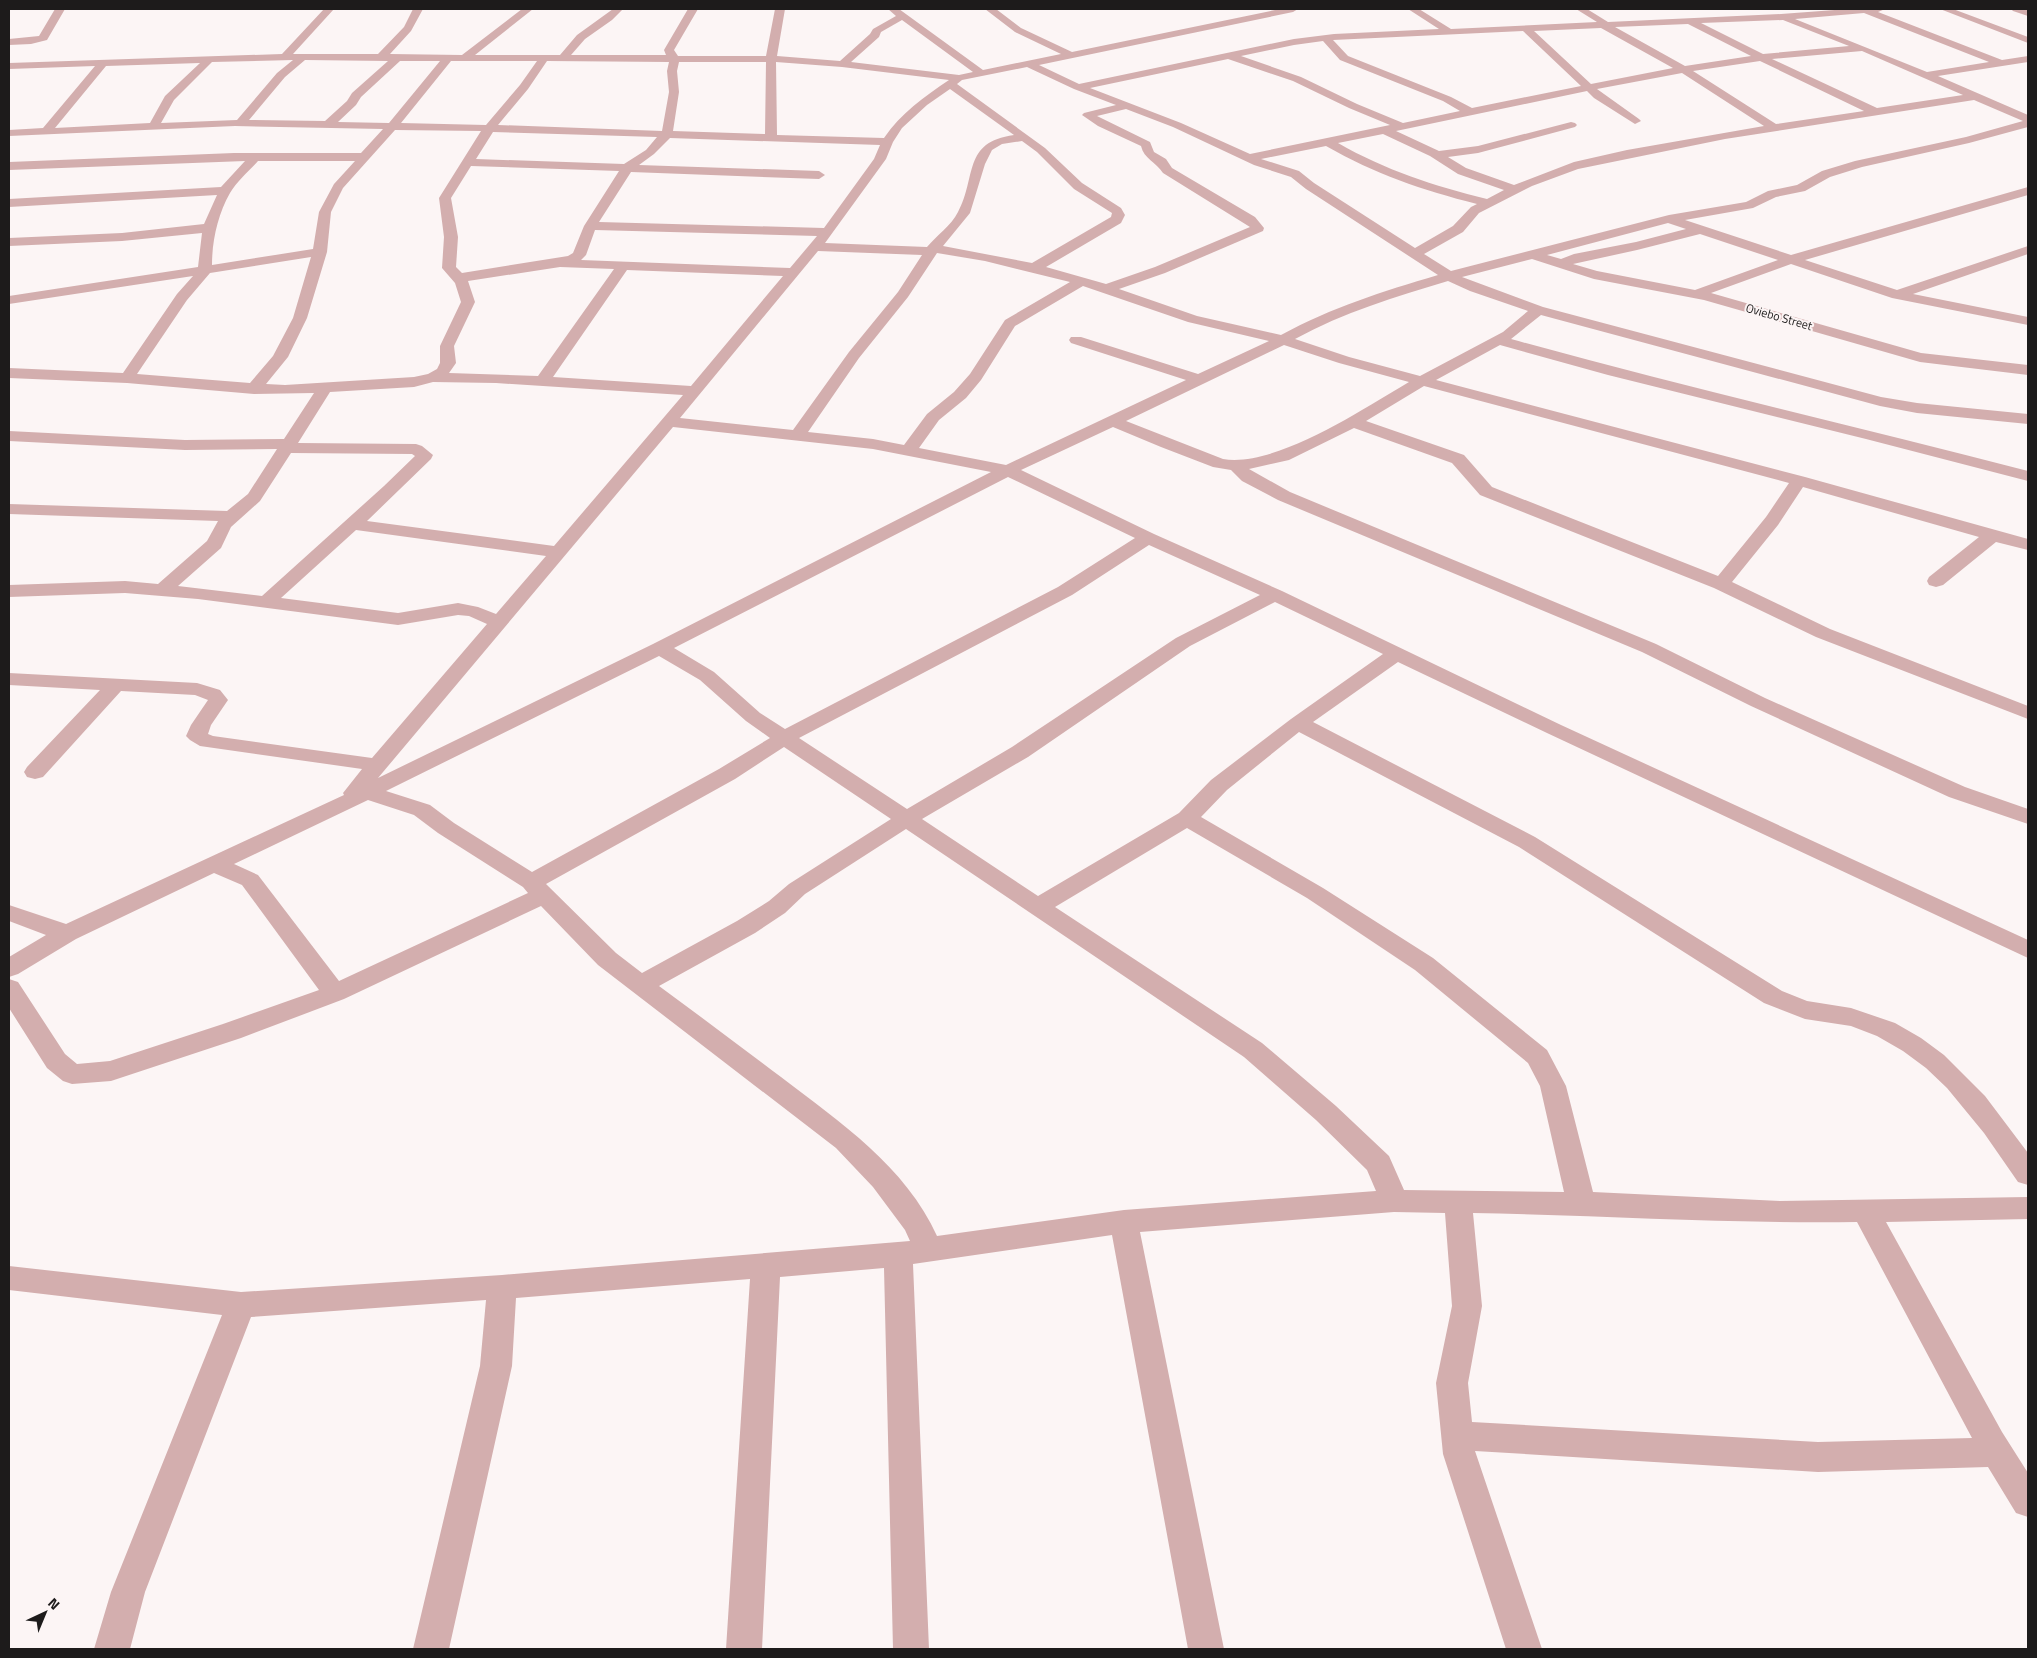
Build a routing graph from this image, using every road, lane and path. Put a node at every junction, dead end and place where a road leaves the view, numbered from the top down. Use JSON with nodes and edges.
{"nodes":[{"id":1,"x":60,"y":9,"type":"edge"},
{"id":2,"x":329,"y":9,"type":"edge"},
{"id":3,"x":418,"y":9,"type":"edge"},
{"id":4,"x":528,"y":9,"type":"edge"},
{"id":5,"x":618,"y":9,"type":"edge"},
{"id":6,"x":693,"y":9,"type":"edge"},
{"id":7,"x":780,"y":9,"type":"edge"},
{"id":8,"x":893,"y":9,"type":"edge"},
{"id":9,"x":990,"y":9,"type":"edge"},
{"id":10,"x":1254,"y":9,"type":"edge"},
{"id":11,"x":1293,"y":9,"type":"edge"},
{"id":12,"x":1412,"y":9,"type":"edge"},
{"id":13,"x":1580,"y":9,"type":"edge"},
{"id":14,"x":1764,"y":9,"type":"edge"},
{"id":15,"x":1862,"y":9,"type":"edge"},
{"id":16,"x":1880,"y":9,"type":"edge"},
{"id":17,"x":1945,"y":9,"type":"edge"},
{"id":18,"x":2016,"y":9,"type":"edge"},
{"id":19,"x":1666,"y":13,"type":"dead end"},
{"id":20,"x":2028,"y":13,"type":"edge"},
{"id":21,"x":1268,"y":14,"type":"junction"},
{"id":22,"x":902,"y":16,"type":"junction"},
{"id":23,"x":1781,"y":17,"type":"junction"},
{"id":24,"x":1686,"y":21,"type":"junction"},
{"id":25,"x":1603,"y":25,"type":"junction"},
{"id":26,"x":1525,"y":28,"type":"junction"},
{"id":27,"x":1448,"y":31,"type":"junction"},
{"id":28,"x":1327,"y":38,"type":"junction"},
{"id":29,"x":2028,"y":40,"type":"edge"},
{"id":30,"x":9,"y":42,"type":"edge"},
{"id":31,"x":1863,"y":48,"type":"junction"},
{"id":32,"x":1071,"y":55,"type":"junction"},
{"id":33,"x":1229,"y":55,"type":"junction"},
{"id":34,"x":285,"y":57,"type":"junction"},
{"id":35,"x":303,"y":57,"type":"junction"},
{"id":36,"x":380,"y":57,"type":"junction"},
{"id":37,"x":398,"y":57,"type":"junction"},
{"id":38,"x":1761,"y":57,"type":"junction"},
{"id":39,"x":448,"y":58,"type":"junction"},
{"id":40,"x":464,"y":58,"type":"junction"},
{"id":41,"x":544,"y":58,"type":"junction"},
{"id":42,"x":563,"y":58,"type":"junction"},
{"id":43,"x":675,"y":58,"type":"junction"},
{"id":44,"x":210,"y":59,"type":"junction"},
{"id":45,"x":770,"y":59,"type":"junction"},
{"id":46,"x":2028,"y":59,"type":"edge"},
{"id":47,"x":103,"y":63,"type":"junction"},
{"id":48,"x":1027,"y":63,"type":"junction"},
{"id":49,"x":842,"y":64,"type":"junction"},
{"id":50,"x":1999,"y":64,"type":"junction"},
{"id":51,"x":10,"y":67,"type":"edge"},
{"id":52,"x":1684,"y":70,"type":"junction"},
{"id":53,"x":2020,"y":72,"type":"dead end"},
{"id":54,"x":981,"y":73,"type":"junction"},
{"id":55,"x":1926,"y":74,"type":"junction"},
{"id":56,"x":954,"y":81,"type":"junction"},
{"id":57,"x":1078,"y":87,"type":"junction"},
{"id":58,"x":1587,"y":87,"type":"junction"},
{"id":59,"x":1976,"y":96,"type":"junction"},
{"id":60,"x":1127,"y":106,"type":"junction"},
{"id":61,"x":1470,"y":112,"type":"junction"},
{"id":62,"x":1876,"y":112,"type":"junction"},
{"id":63,"x":2028,"y":119,"type":"edge"},
{"id":64,"x":1635,"y":121,"type":"dead end"},
{"id":65,"x":240,"y":123,"type":"junction"},
{"id":66,"x":2028,"y":123,"type":"edge"},
{"id":67,"x":1570,"y":125,"type":"dead end"},
{"id":68,"x":154,"y":126,"type":"junction"},
{"id":69,"x":328,"y":126,"type":"junction"},
{"id":70,"x":392,"y":126,"type":"junction"},
{"id":71,"x":1402,"y":126,"type":"junction"},
{"id":72,"x":489,"y":128,"type":"junction"},
{"id":73,"x":1774,"y":128,"type":"junction"},
{"id":74,"x":1384,"y":130,"type":"junction"},
{"id":75,"x":47,"y":131,"type":"junction"},
{"id":76,"x":9,"y":133,"type":"edge"},
{"id":77,"x":667,"y":134,"type":"junction"},
{"id":78,"x":1024,"y":136,"type":"junction"},
{"id":79,"x":771,"y":138,"type":"junction"},
{"id":80,"x":1326,"y":141,"type":"junction"},
{"id":81,"x":887,"y":142,"type":"junction"},
{"id":82,"x":1437,"y":155,"type":"junction"},
{"id":83,"x":255,"y":157,"type":"junction"},
{"id":84,"x":365,"y":157,"type":"junction"},
{"id":85,"x":1249,"y":158,"type":"junction"},
{"id":86,"x":468,"y":162,"type":"junction"},
{"id":87,"x":9,"y":166,"type":"edge"},
{"id":88,"x":628,"y":168,"type":"junction"},
{"id":89,"x":819,"y":175,"type":"dead end"},
{"id":90,"x":1516,"y":190,"type":"junction"},
{"id":91,"x":225,"y":191,"type":"junction"},
{"id":92,"x":2028,"y":192,"type":"edge"},
{"id":93,"x":9,"y":203,"type":"edge"},
{"id":94,"x":1488,"y":203,"type":"junction"},
{"id":95,"x":1669,"y":219,"type":"junction"},
{"id":96,"x":590,"y":226,"type":"junction"},
{"id":97,"x":208,"y":228,"type":"junction"},
{"id":98,"x":1698,"y":230,"type":"junction"},
{"id":99,"x":826,"y":232,"type":"junction"},
{"id":100,"x":9,"y":242,"type":"edge"},
{"id":101,"x":813,"y":247,"type":"junction"},
{"id":102,"x":932,"y":249,"type":"junction"},
{"id":103,"x":2028,"y":250,"type":"edge"},
{"id":104,"x":320,"y":252,"type":"junction"},
{"id":105,"x":1416,"y":253,"type":"junction"},
{"id":106,"x":1532,"y":254,"type":"junction"},
{"id":107,"x":1790,"y":260,"type":"junction"},
{"id":108,"x":560,"y":263,"type":"junction"},
{"id":109,"x":1562,"y":264,"type":"junction"},
{"id":110,"x":622,"y":266,"type":"junction"},
{"id":111,"x":1034,"y":268,"type":"junction"},
{"id":112,"x":205,"y":270,"type":"junction"},
{"id":113,"x":792,"y":272,"type":"junction"},
{"id":114,"x":1449,"y":276,"type":"junction"},
{"id":115,"x":458,"y":278,"type":"junction"},
{"id":116,"x":1082,"y":281,"type":"junction"},
{"id":117,"x":1106,"y":289,"type":"junction"},
{"id":118,"x":1696,"y":294,"type":"junction"},
{"id":119,"x":1897,"y":295,"type":"junction"},
{"id":120,"x":9,"y":300,"type":"edge"},
{"id":121,"x":1538,"y":310,"type":"junction"},
{"id":122,"x":2028,"y":321,"type":"edge"},
{"id":123,"x":1076,"y":340,"type":"dead end"},
{"id":124,"x":1284,"y":340,"type":"junction"},
{"id":125,"x":1498,"y":340,"type":"junction"},
{"id":126,"x":2028,"y":370,"type":"edge"},
{"id":127,"x":10,"y":376,"type":"edge"},
{"id":128,"x":433,"y":377,"type":"junction"},
{"id":129,"x":127,"y":378,"type":"junction"},
{"id":130,"x":543,"y":380,"type":"junction"},
{"id":131,"x":1201,"y":380,"type":"junction"},
{"id":132,"x":1422,"y":380,"type":"junction"},
{"id":133,"x":326,"y":388,"type":"junction"},
{"id":134,"x":254,"y":389,"type":"junction"},
{"id":135,"x":694,"y":391,"type":"junction"},
{"id":136,"x":2028,"y":419,"type":"edge"},
{"id":137,"x":1112,"y":421,"type":"junction"},
{"id":138,"x":669,"y":422,"type":"junction"},
{"id":139,"x":1353,"y":422,"type":"junction"},
{"id":140,"x":798,"y":435,"type":"junction"},
{"id":141,"x":9,"y":436,"type":"edge"},
{"id":142,"x":289,"y":446,"type":"junction"},
{"id":143,"x":908,"y":451,"type":"junction"},
{"id":144,"x":1236,"y":466,"type":"junction"},
{"id":145,"x":1008,"y":470,"type":"junction"},
{"id":146,"x":2028,"y":476,"type":"edge"},
{"id":147,"x":1799,"y":481,"type":"junction"},
{"id":148,"x":9,"y":509,"type":"edge"},
{"id":149,"x":231,"y":516,"type":"junction"},
{"id":150,"x":353,"y":524,"type":"junction"},
{"id":151,"x":1993,"y":535,"type":"junction"},
{"id":152,"x":1148,"y":538,"type":"junction"},
{"id":153,"x":2028,"y":545,"type":"edge"},
{"id":154,"x":558,"y":552,"type":"junction"},
{"id":155,"x":1936,"y":581,"type":"dead end"},
{"id":156,"x":1721,"y":584,"type":"junction"},
{"id":157,"x":162,"y":590,"type":"junction"},
{"id":158,"x":9,"y":591,"type":"edge"},
{"id":159,"x":1275,"y":595,"type":"junction"},
{"id":160,"x":266,"y":602,"type":"junction"},
{"id":161,"x":500,"y":622,"type":"junction"},
{"id":162,"x":660,"y":648,"type":"junction"},
{"id":163,"x":1396,"y":654,"type":"junction"},
{"id":164,"x":9,"y":679,"type":"edge"},
{"id":165,"x":115,"y":686,"type":"junction"},
{"id":166,"x":2028,"y":713,"type":"edge"},
{"id":167,"x":1298,"y":723,"type":"junction"},
{"id":168,"x":784,"y":738,"type":"junction"},
{"id":169,"x":378,"y":765,"type":"junction"},
{"id":170,"x":35,"y":772,"type":"dead end"},
{"id":171,"x":356,"y":797,"type":"junction"},
{"id":172,"x":2028,"y":817,"type":"edge"},
{"id":173,"x":1187,"y":818,"type":"junction"},
{"id":174,"x":906,"y":819,"type":"junction"},
{"id":175,"x":214,"y":864,"type":"junction"},
{"id":176,"x":537,"y":889,"type":"junction"},
{"id":177,"x":1039,"y":906,"type":"junction"},
{"id":178,"x":9,"y":913,"type":"edge"},
{"id":179,"x":66,"y":933,"type":"junction"},
{"id":180,"x":2028,"y":950,"type":"edge"},
{"id":181,"x":9,"y":968,"type":"edge"},
{"id":182,"x":641,"y":985,"type":"junction"},
{"id":183,"x":9,"y":988,"type":"edge"},
{"id":184,"x":335,"y":993,"type":"junction"},
{"id":185,"x":2028,"y":1174,"type":"edge"},
{"id":186,"x":1394,"y":1201,"type":"junction"},
{"id":187,"x":1458,"y":1202,"type":"junction"},
{"id":188,"x":1581,"y":1203,"type":"junction"},
{"id":189,"x":2028,"y":1208,"type":"edge"},
{"id":190,"x":1866,"y":1210,"type":"junction"},
{"id":191,"x":1124,"y":1222,"type":"junction"},
{"id":192,"x":913,"y":1252,"type":"junction"},
{"id":193,"x":766,"y":1266,"type":"junction"},
{"id":194,"x":9,"y":1278,"type":"edge"},
{"id":195,"x":502,"y":1288,"type":"junction"},
{"id":196,"x":241,"y":1306,"type":"junction"},
{"id":197,"x":1457,"y":1436,"type":"junction"},
{"id":198,"x":1997,"y":1452,"type":"junction"},
{"id":199,"x":2028,"y":1502,"type":"edge"},
{"id":200,"x":112,"y":1649,"type":"edge"},
{"id":201,"x":431,"y":1649,"type":"edge"},
{"id":202,"x":744,"y":1649,"type":"edge"},
{"id":203,"x":911,"y":1649,"type":"edge"},
{"id":204,"x":1206,"y":1649,"type":"edge"},
{"id":205,"x":1524,"y":1649,"type":"edge"}],
"edges":[{"from":1,"to":30,"type":"street"},
{"from":2,"to":34,"type":"street"},
{"from":3,"to":36,"type":"street"},
{"from":4,"to":40,"type":"street"},
{"from":5,"to":42,"type":"street"},
{"from":6,"to":43,"type":"street"},
{"from":7,"to":45,"type":"street"},
{"from":8,"to":22,"type":"street"},
{"from":9,"to":32,"type":"street"},
{"from":10,"to":21,"type":"street"},
{"from":11,"to":21,"type":"street"},
{"from":12,"to":27,"type":"street"},
{"from":13,"to":25,"type":"street"},
{"from":14,"to":23,"type":"street"},
{"from":15,"to":16,"type":"street"},
{"from":15,"to":23,"type":"street"},
{"from":15,"to":50,"type":"street"},
{"from":17,"to":29,"type":"street"},
{"from":18,"to":20,"type":"street"},
{"from":19,"to":24,"type":"street"},
{"from":21,"to":32,"type":"street"},
{"from":22,"to":49,"type":"street"},
{"from":22,"to":54,"type":"street"},
{"from":23,"to":24,"type":"street"},
{"from":23,"to":31,"type":"street"},
{"from":24,"to":25,"type":"street"},
{"from":24,"to":38,"type":"street"},
{"from":25,"to":26,"type":"street"},
{"from":25,"to":52,"type":"street"},
{"from":26,"to":27,"type":"street"},
{"from":26,"to":58,"type":"street"},
{"from":27,"to":28,"type":"street"},
{"from":28,"to":33,"type":"street"},
{"from":28,"to":61,"type":"street"},
{"from":31,"to":38,"type":"street"},
{"from":31,"to":55,"type":"street"},
{"from":32,"to":48,"type":"street"},
{"from":33,"to":57,"type":"street"},
{"from":33,"to":71,"type":"street"},
{"from":34,"to":35,"type":"street"},
{"from":34,"to":44,"type":"street"},
{"from":35,"to":36,"type":"street"},
{"from":35,"to":65,"type":"street"},
{"from":36,"to":37,"type":"street"},
{"from":37,"to":39,"type":"street"},
{"from":37,"to":69,"type":"street"},
{"from":38,"to":52,"type":"street"},
{"from":38,"to":62,"type":"street"},
{"from":39,"to":40,"type":"street"},
{"from":39,"to":70,"type":"street"},
{"from":40,"to":41,"type":"street"},
{"from":41,"to":42,"type":"street"},
{"from":41,"to":72,"type":"street"},
{"from":42,"to":43,"type":"street"},
{"from":43,"to":45,"type":"street"},
{"from":43,"to":77,"type":"street"},
{"from":44,"to":47,"type":"street"},
{"from":44,"to":68,"type":"street"},
{"from":45,"to":49,"type":"street"},
{"from":45,"to":79,"type":"street"},
{"from":46,"to":50,"type":"street"},
{"from":47,"to":51,"type":"street"},
{"from":47,"to":75,"type":"street"},
{"from":48,"to":54,"type":"street"},
{"from":48,"to":57,"type":"street"},
{"from":49,"to":56,"type":"street"},
{"from":50,"to":53,"type":"street"},
{"from":50,"to":55,"type":"street"},
{"from":52,"to":58,"type":"street"},
{"from":52,"to":73,"type":"street"},
{"from":54,"to":56,"type":"street"},
{"from":55,"to":59,"type":"street"},
{"from":56,"to":78,"type":"street"},
{"from":56,"to":81,"type":"street"},
{"from":57,"to":60,"type":"street"},
{"from":58,"to":61,"type":"street"},
{"from":58,"to":64,"type":"street"},
{"from":59,"to":62,"type":"street"},
{"from":59,"to":63,"type":"street"},
{"from":60,"to":85,"type":"street"},
{"from":60,"to":117,"type":"street"},
{"from":61,"to":71,"type":"street"},
{"from":62,"to":73,"type":"street"},
{"from":65,"to":68,"type":"street"},
{"from":65,"to":69,"type":"street"},
{"from":66,"to":95,"type":"street"},
{"from":67,"to":82,"type":"street"},
{"from":68,"to":75,"type":"street"},
{"from":69,"to":70,"type":"street"},
{"from":70,"to":72,"type":"street"},
{"from":70,"to":84,"type":"street"},
{"from":71,"to":74,"type":"street"},
{"from":72,"to":77,"type":"street"},
{"from":72,"to":86,"type":"street"},
{"from":73,"to":90,"type":"street"},
{"from":74,"to":80,"type":"street"},
{"from":74,"to":82,"type":"street"},
{"from":75,"to":76,"type":"street"},
{"from":77,"to":79,"type":"street"},
{"from":77,"to":88,"type":"street"},
{"from":78,"to":102,"type":"street"},
{"from":78,"to":111,"type":"street"},
{"from":79,"to":81,"type":"street"},
{"from":80,"to":85,"type":"street"},
{"from":80,"to":94,"type":"street"},
{"from":81,"to":99,"type":"street"},
{"from":82,"to":90,"type":"street"},
{"from":83,"to":84,"type":"street"},
{"from":83,"to":87,"type":"street"},
{"from":83,"to":91,"type":"street"},
{"from":84,"to":104,"type":"street"},
{"from":85,"to":105,"type":"street"},
{"from":86,"to":88,"type":"street"},
{"from":86,"to":115,"type":"street"},
{"from":88,"to":89,"type":"street"},
{"from":88,"to":96,"type":"street"},
{"from":90,"to":94,"type":"street"},
{"from":91,"to":93,"type":"street"},
{"from":91,"to":97,"type":"street"},
{"from":92,"to":107,"type":"street"},
{"from":94,"to":105,"type":"street"},
{"from":95,"to":98,"type":"street"},
{"from":95,"to":106,"type":"street"},
{"from":96,"to":99,"type":"street"},
{"from":96,"to":108,"type":"street"},
{"from":97,"to":100,"type":"street"},
{"from":97,"to":112,"type":"street"},
{"from":98,"to":107,"type":"street"},
{"from":98,"to":109,"type":"street"},
{"from":99,"to":101,"type":"street"},
{"from":101,"to":102,"type":"street"},
{"from":101,"to":113,"type":"street"},
{"from":102,"to":111,"type":"street"},
{"from":102,"to":140,"type":"street"},
{"from":103,"to":119,"type":"street"},
{"from":104,"to":112,"type":"street"},
{"from":104,"to":134,"type":"street"},
{"from":105,"to":114,"type":"street"},
{"from":106,"to":109,"type":"street","name":"Oviebo Street"},
{"from":106,"to":114,"type":"street"},
{"from":107,"to":118,"type":"street"},
{"from":107,"to":119,"type":"street"},
{"from":108,"to":110,"type":"street"},
{"from":108,"to":115,"type":"street"},
{"from":109,"to":118,"type":"street","name":"Oviebo Street"},
{"from":110,"to":113,"type":"street"},
{"from":110,"to":130,"type":"street"},
{"from":111,"to":116,"type":"street"},
{"from":112,"to":120,"type":"street"},
{"from":112,"to":129,"type":"street"},
{"from":113,"to":135,"type":"street"},
{"from":114,"to":121,"type":"street"},
{"from":114,"to":124,"type":"street"},
{"from":115,"to":128,"type":"street"},
{"from":116,"to":117,"type":"street"},
{"from":116,"to":143,"type":"street"},
{"from":117,"to":124,"type":"street"},
{"from":118,"to":126,"type":"street","name":"Oviebo Street"},
{"from":119,"to":122,"type":"street"},
{"from":121,"to":125,"type":"street"},
{"from":121,"to":136,"type":"street"},
{"from":123,"to":131,"type":"street"},
{"from":124,"to":131,"type":"street"},
{"from":124,"to":132,"type":"street"},
{"from":125,"to":132,"type":"street"},
{"from":125,"to":146,"type":"street"},
{"from":127,"to":129,"type":"street"},
{"from":128,"to":130,"type":"street"},
{"from":128,"to":133,"type":"street"},
{"from":129,"to":134,"type":"street"},
{"from":130,"to":135,"type":"street"},
{"from":131,"to":137,"type":"street"},
{"from":132,"to":139,"type":"street"},
{"from":132,"to":147,"type":"street"},
{"from":133,"to":134,"type":"street"},
{"from":133,"to":142,"type":"street"},
{"from":135,"to":138,"type":"street"},
{"from":137,"to":144,"type":"street"},
{"from":137,"to":145,"type":"street"},
{"from":138,"to":140,"type":"street"},
{"from":138,"to":154,"type":"street"},
{"from":139,"to":144,"type":"street"},
{"from":139,"to":156,"type":"street"},
{"from":140,"to":143,"type":"street"},
{"from":141,"to":142,"type":"street"},
{"from":142,"to":149,"type":"street"},
{"from":142,"to":150,"type":"street"},
{"from":143,"to":145,"type":"street"},
{"from":144,"to":172,"type":"street"},
{"from":145,"to":152,"type":"street"},
{"from":145,"to":162,"type":"street"},
{"from":147,"to":151,"type":"street"},
{"from":147,"to":156,"type":"street"},
{"from":148,"to":149,"type":"street"},
{"from":149,"to":157,"type":"street"},
{"from":150,"to":154,"type":"street"},
{"from":150,"to":160,"type":"street"},
{"from":151,"to":153,"type":"street"},
{"from":151,"to":155,"type":"street"},
{"from":152,"to":159,"type":"street"},
{"from":152,"to":168,"type":"street"},
{"from":154,"to":161,"type":"street"},
{"from":156,"to":166,"type":"street"},
{"from":157,"to":158,"type":"street"},
{"from":157,"to":160,"type":"street"},
{"from":159,"to":163,"type":"street"},
{"from":159,"to":174,"type":"street"},
{"from":160,"to":161,"type":"street"},
{"from":161,"to":169,"type":"street"},
{"from":162,"to":168,"type":"street"},
{"from":162,"to":171,"type":"street"},
{"from":163,"to":167,"type":"street"},
{"from":163,"to":180,"type":"street"},
{"from":164,"to":165,"type":"street"},
{"from":165,"to":169,"type":"street"},
{"from":165,"to":170,"type":"street"},
{"from":167,"to":173,"type":"street"},
{"from":167,"to":185,"type":"street"},
{"from":168,"to":174,"type":"street"},
{"from":168,"to":176,"type":"street"},
{"from":169,"to":171,"type":"street"},
{"from":171,"to":175,"type":"street"},
{"from":171,"to":176,"type":"street"},
{"from":173,"to":177,"type":"street"},
{"from":173,"to":188,"type":"street"},
{"from":174,"to":177,"type":"street"},
{"from":174,"to":182,"type":"street"},
{"from":175,"to":179,"type":"street"},
{"from":175,"to":184,"type":"street"},
{"from":176,"to":182,"type":"street"},
{"from":176,"to":184,"type":"street"},
{"from":177,"to":186,"type":"street"},
{"from":178,"to":179,"type":"street"},
{"from":179,"to":181,"type":"street"},
{"from":182,"to":192,"type":"street"},
{"from":183,"to":184,"type":"street"},
{"from":186,"to":187,"type":"street"},
{"from":186,"to":191,"type":"street"},
{"from":187,"to":188,"type":"street"},
{"from":187,"to":197,"type":"street"},
{"from":188,"to":190,"type":"street"},
{"from":189,"to":190,"type":"street"},
{"from":190,"to":198,"type":"street"},
{"from":191,"to":192,"type":"street"},
{"from":191,"to":204,"type":"street"},
{"from":192,"to":193,"type":"street"},
{"from":192,"to":203,"type":"street"},
{"from":193,"to":195,"type":"street"},
{"from":193,"to":202,"type":"street"},
{"from":194,"to":196,"type":"street"},
{"from":195,"to":196,"type":"street"},
{"from":195,"to":201,"type":"street"},
{"from":196,"to":200,"type":"street"},
{"from":197,"to":198,"type":"street"},
{"from":197,"to":205,"type":"street"},
{"from":198,"to":199,"type":"street"}]}
